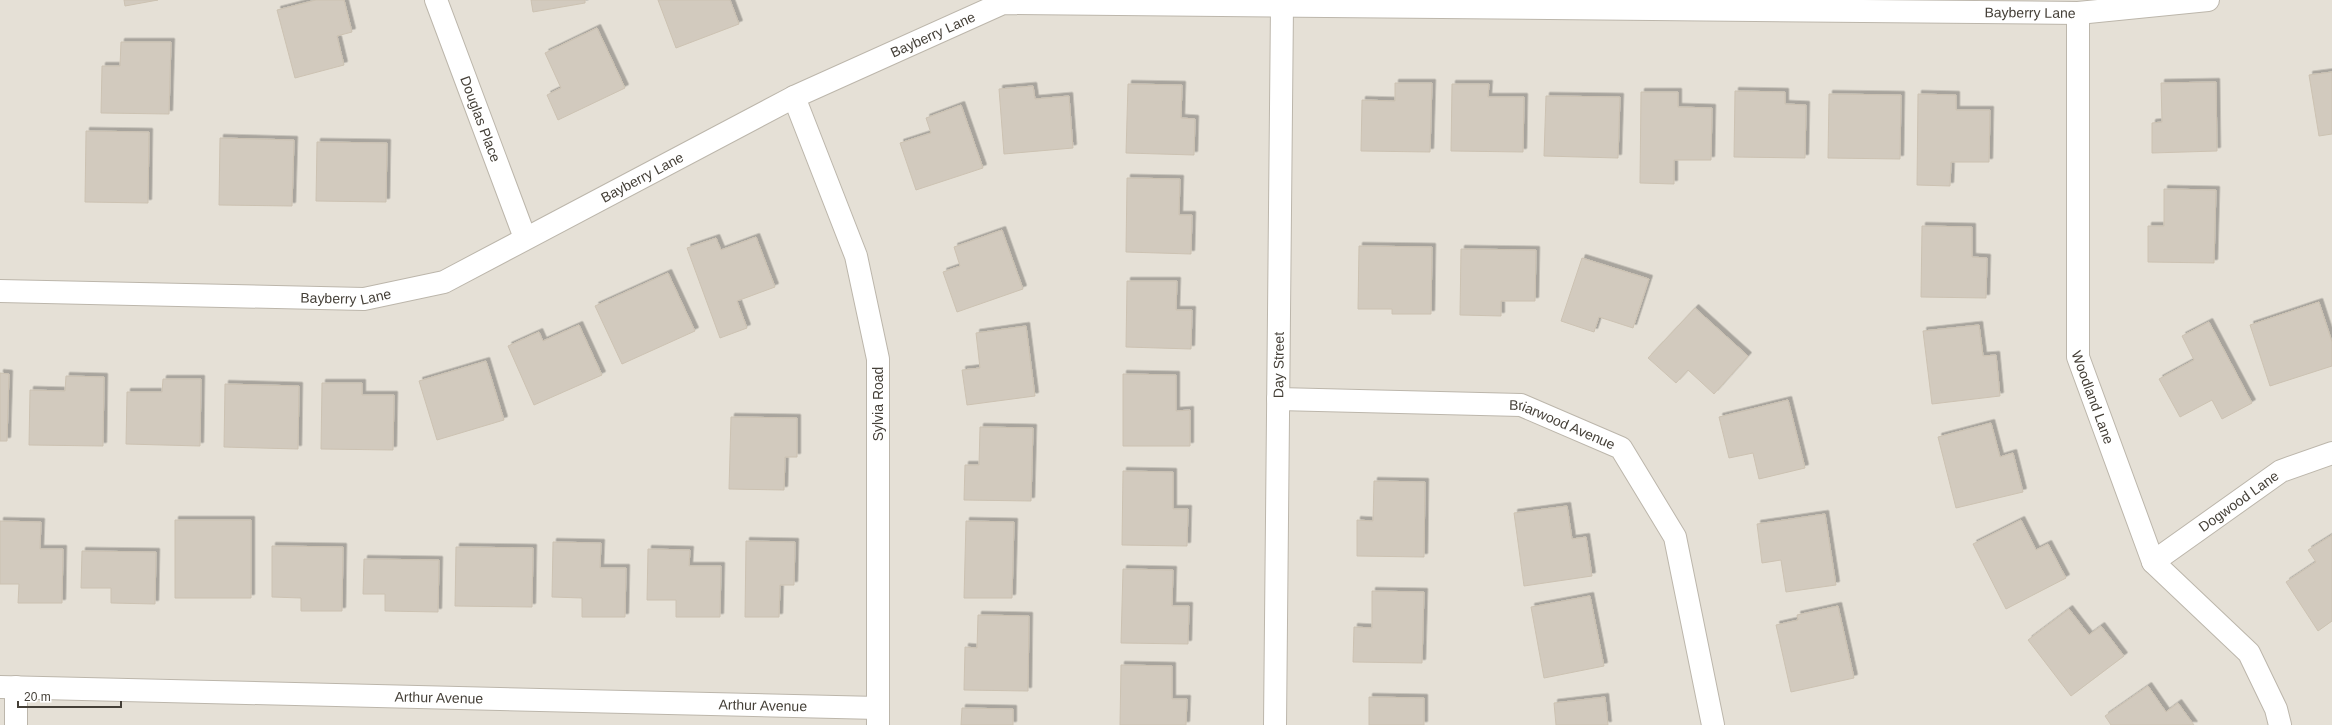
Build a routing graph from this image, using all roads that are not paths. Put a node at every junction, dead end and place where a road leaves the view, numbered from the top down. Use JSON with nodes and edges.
{"nodes":[{"id":1,"x":436,"y":0,"type":"edge"},
{"id":2,"x":2208,"y":0,"type":"edge"},
{"id":3,"x":1282,"y":5,"type":"junction"},
{"id":4,"x":2078,"y":13,"type":"junction"},
{"id":5,"x":794,"y":97,"type":"junction"},
{"id":6,"x":525,"y":238,"type":"junction"},
{"id":7,"x":0,"y":291,"type":"edge"},
{"id":8,"x":1278,"y":399,"type":"junction"},
{"id":9,"x":2332,"y":453,"type":"edge"},
{"id":10,"x":2153,"y":562,"type":"junction"},
{"id":11,"x":8,"y":687,"type":"edge"},
{"id":12,"x":878,"y":716,"type":"edge"},
{"id":13,"x":16,"y":725,"type":"edge"},
{"id":14,"x":1275,"y":725,"type":"edge"},
{"id":15,"x":1713,"y":725,"type":"edge"},
{"id":16,"x":2280,"y":725,"type":"edge"}],
"edges":[{"from":1,"to":6,"type":"street","name":"Douglas Place"},
{"from":2,"to":4,"type":"street","name":"Bayberry Lane"},
{"from":3,"to":4,"type":"street","name":"Bayberry Lane"},
{"from":3,"to":5,"type":"street","name":"Bayberry Lane"},
{"from":3,"to":8,"type":"street","name":"Day Street"},
{"from":4,"to":10,"type":"street","name":"Woodland Lane"},
{"from":5,"to":6,"type":"street","name":"Bayberry Lane"},
{"from":5,"to":12,"type":"street","name":"Sylvia Road"},
{"from":6,"to":7,"type":"street","name":"Bayberry Lane"},
{"from":8,"to":14,"type":"street","name":"Day Street"},
{"from":8,"to":15,"type":"street","name":"Briarwood Avenue"},
{"from":9,"to":10,"type":"street","name":"Dogwood Lane"},
{"from":10,"to":16,"type":"street","name":"Woodland Lane"},
{"from":11,"to":12,"type":"street","name":"Arthur Avenue"},
{"from":11,"to":13,"type":"street"}]}
